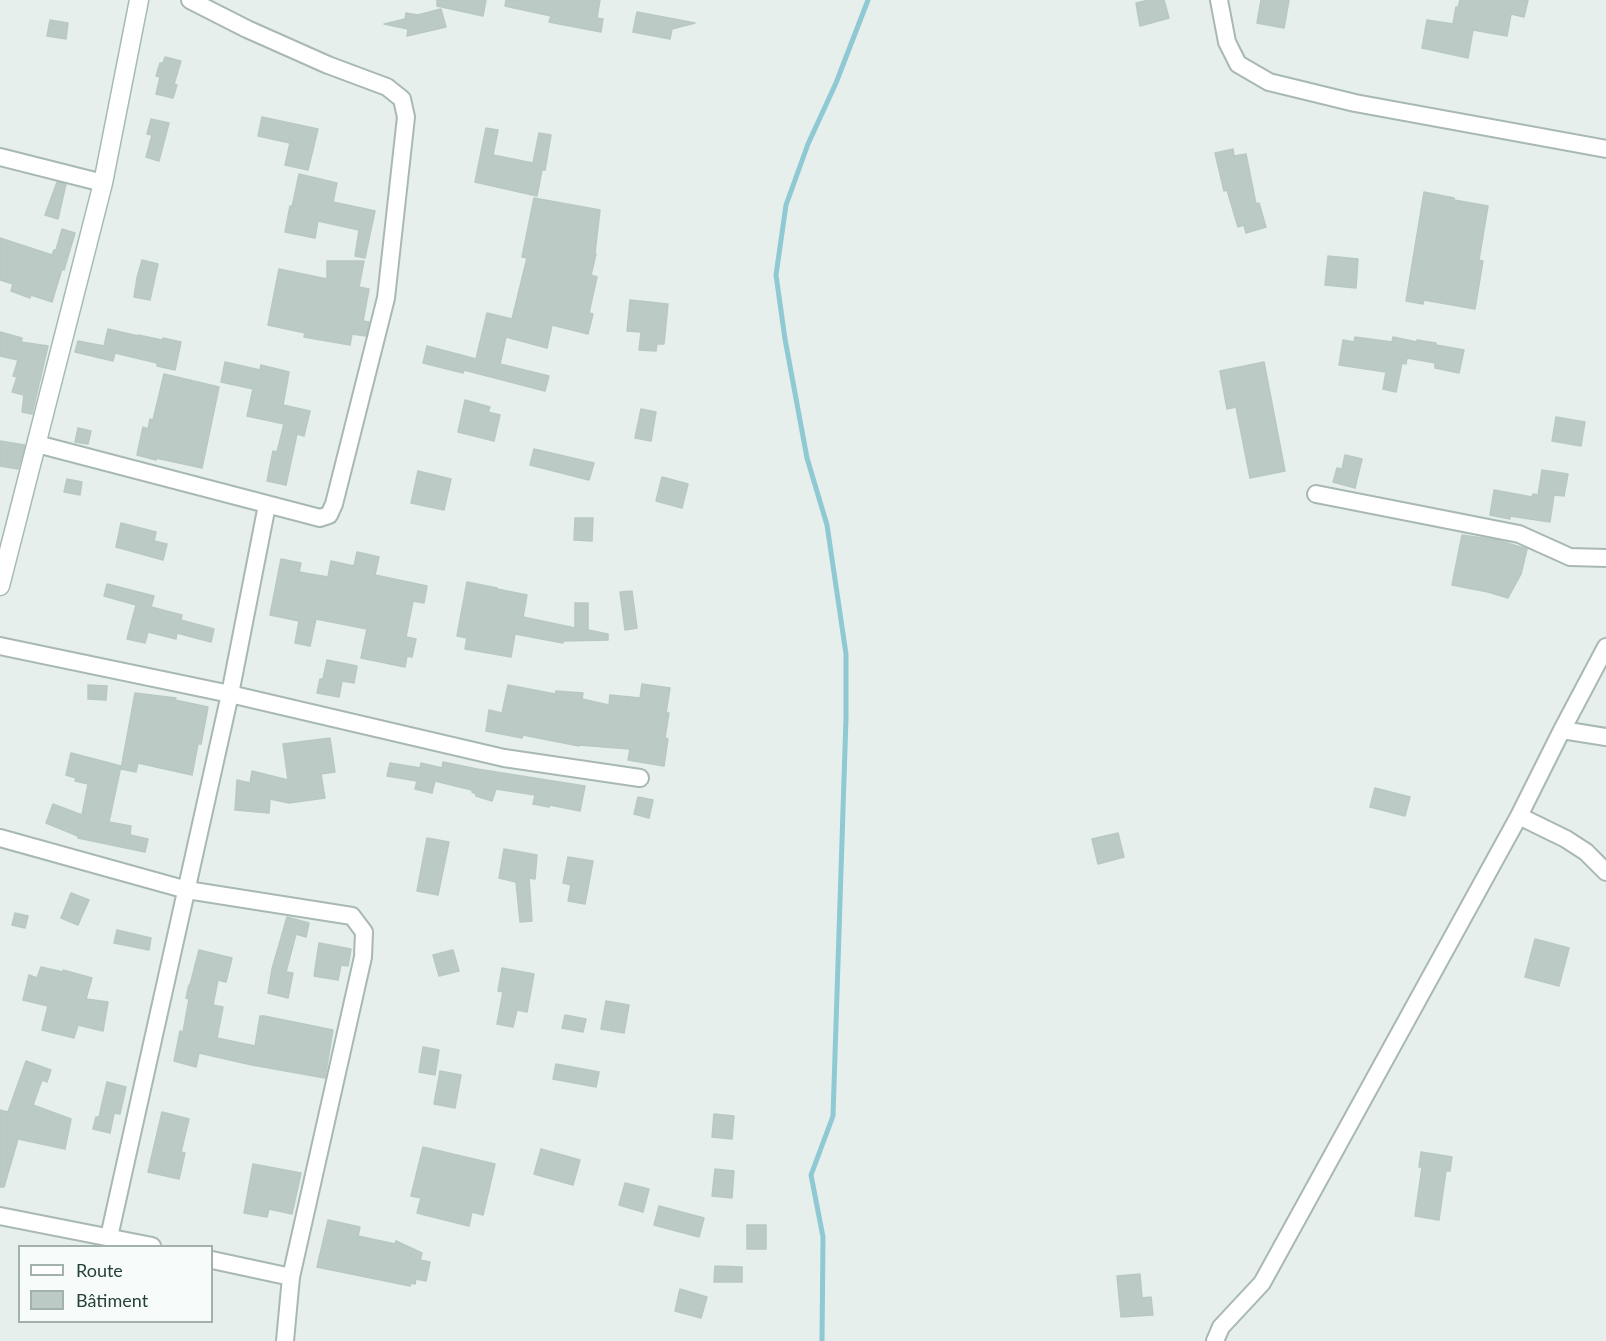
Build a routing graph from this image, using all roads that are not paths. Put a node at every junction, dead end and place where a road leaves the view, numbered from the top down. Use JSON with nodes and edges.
{"nodes":[{"id":1,"x":139,"y":0,"type":"edge"},
{"id":2,"x":190,"y":0,"type":"edge"},
{"id":3,"x":1219,"y":0,"type":"edge"},
{"id":4,"x":1606,"y":149,"type":"edge"},
{"id":5,"x":0,"y":157,"type":"edge"},
{"id":6,"x":103,"y":183,"type":"junction"},
{"id":7,"x":37,"y":444,"type":"junction"},
{"id":8,"x":1316,"y":494,"type":"dead end"},
{"id":9,"x":267,"y":505,"type":"junction"},
{"id":10,"x":1606,"y":558,"type":"edge"},
{"id":11,"x":3,"y":566,"type":"edge"},
{"id":12,"x":0,"y":586,"type":"edge"},
{"id":13,"x":0,"y":646,"type":"edge"},
{"id":14,"x":1606,"y":647,"type":"edge"},
{"id":15,"x":230,"y":694,"type":"junction"},
{"id":16,"x":1562,"y":730,"type":"junction"},
{"id":17,"x":1606,"y":737,"type":"edge"},
{"id":18,"x":640,"y":778,"type":"dead end"},
{"id":19,"x":1520,"y":816,"type":"junction"},
{"id":20,"x":0,"y":838,"type":"edge"},
{"id":21,"x":1606,"y":872,"type":"edge"},
{"id":22,"x":188,"y":890,"type":"junction"},
{"id":23,"x":0,"y":1216,"type":"edge"},
{"id":24,"x":109,"y":1237,"type":"junction"},
{"id":25,"x":147,"y":1245,"type":"edge"},
{"id":26,"x":213,"y":1260,"type":"edge"},
{"id":27,"x":291,"y":1277,"type":"junction"},
{"id":28,"x":285,"y":1341,"type":"edge"},
{"id":29,"x":1215,"y":1341,"type":"edge"}],
"edges":[{"from":1,"to":6,"type":"street"},
{"from":2,"to":9,"type":"street"},
{"from":3,"to":4,"type":"street"},
{"from":5,"to":6,"type":"street"},
{"from":6,"to":7,"type":"street"},
{"from":7,"to":9,"type":"street"},
{"from":7,"to":11,"type":"street"},
{"from":8,"to":10,"type":"street"},
{"from":9,"to":15,"type":"street"},
{"from":11,"to":12,"type":"street"},
{"from":13,"to":15,"type":"street"},
{"from":14,"to":16,"type":"street"},
{"from":15,"to":18,"type":"street"},
{"from":15,"to":22,"type":"street"},
{"from":16,"to":17,"type":"street"},
{"from":16,"to":19,"type":"street"},
{"from":19,"to":21,"type":"street"},
{"from":19,"to":29,"type":"street"},
{"from":20,"to":22,"type":"street"},
{"from":22,"to":24,"type":"street"},
{"from":22,"to":27,"type":"street"},
{"from":23,"to":24,"type":"street"},
{"from":24,"to":25,"type":"street"},
{"from":26,"to":27,"type":"street"},
{"from":27,"to":28,"type":"street"}]}
